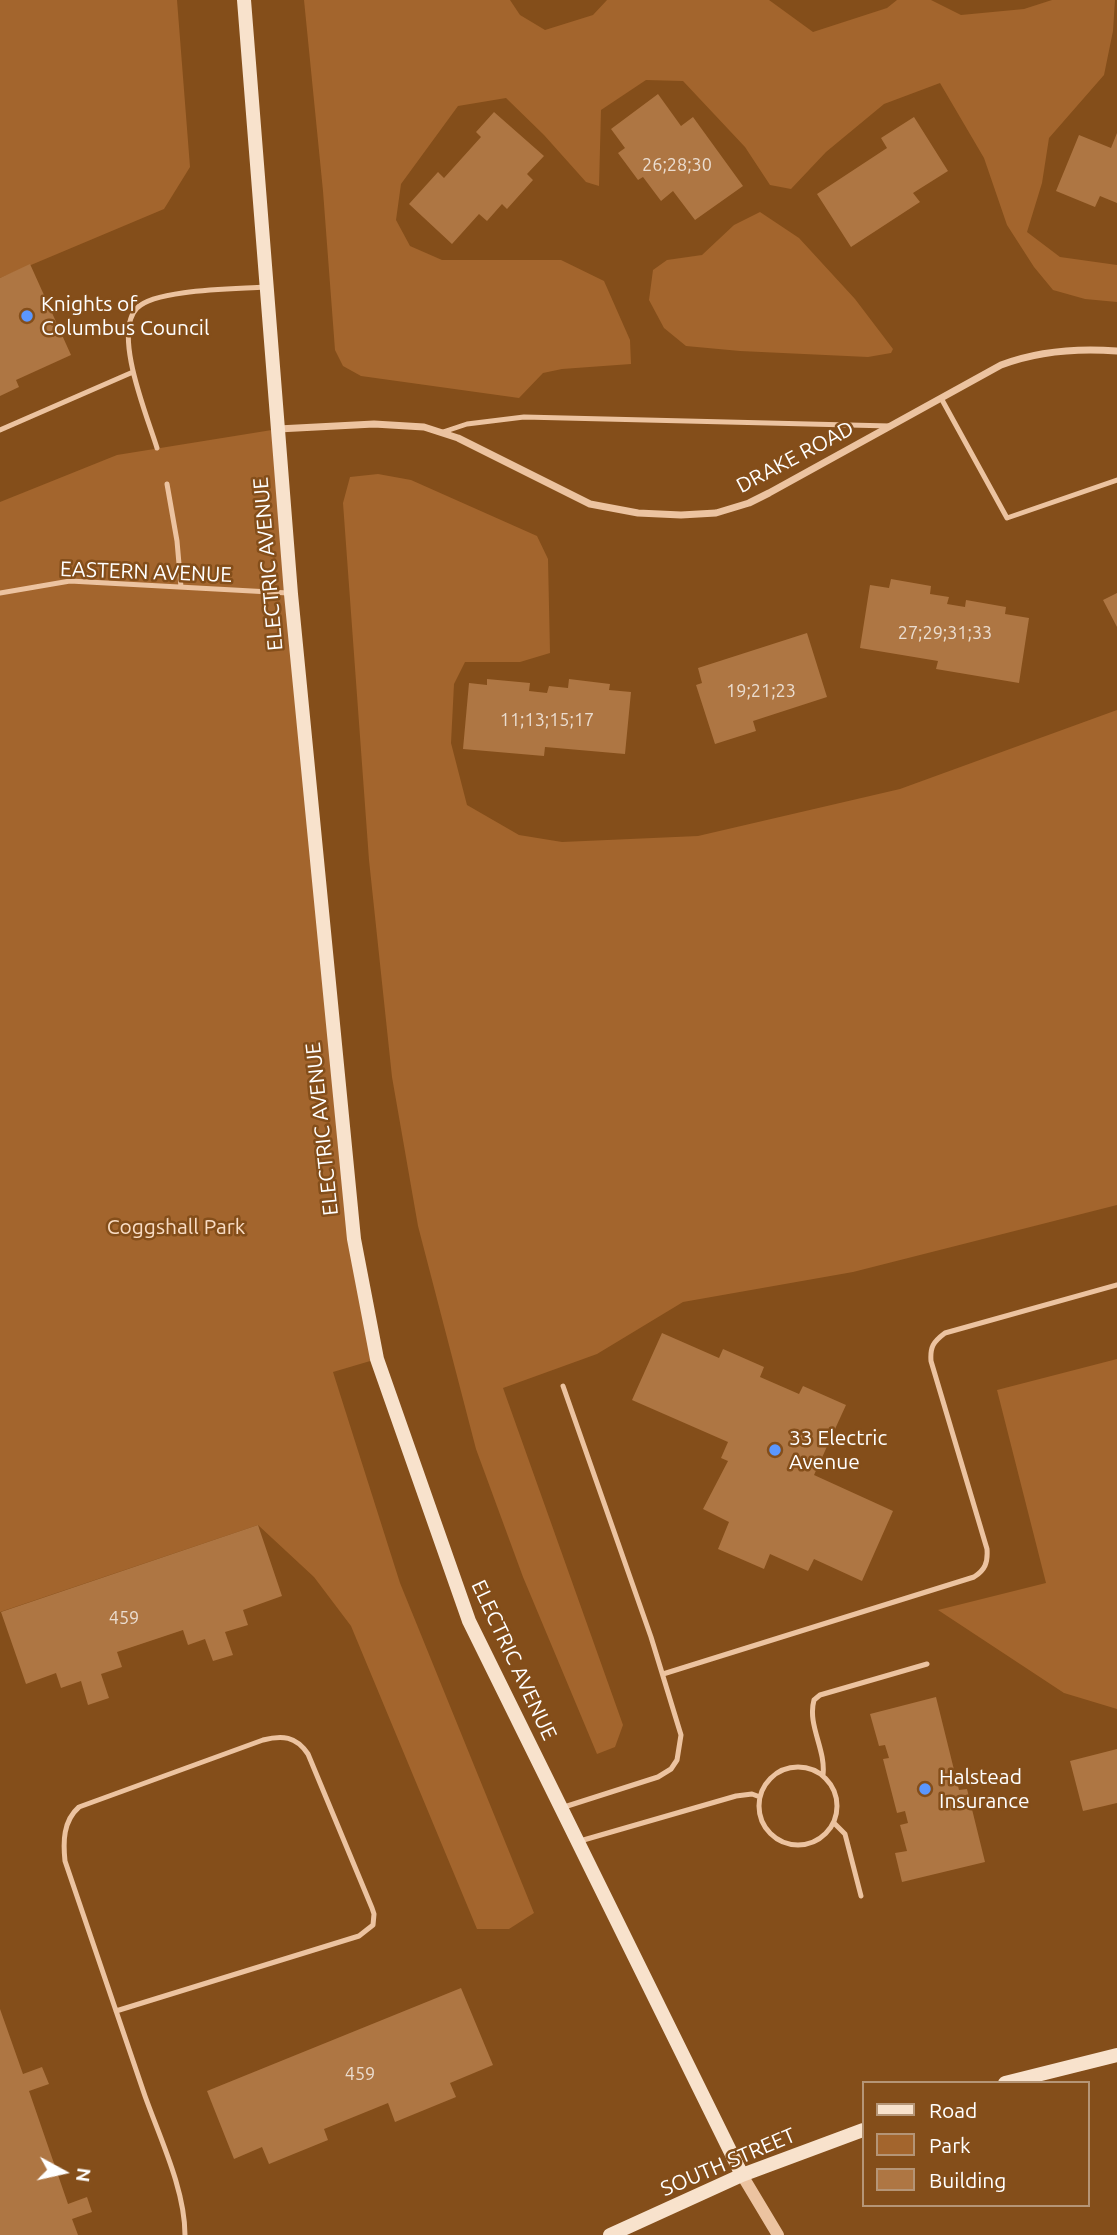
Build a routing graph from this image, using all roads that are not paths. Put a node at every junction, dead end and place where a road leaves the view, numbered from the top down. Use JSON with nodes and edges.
{"nodes":[{"id":1,"x":244,"y":0,"type":"edge"},
{"id":2,"x":267,"y":287,"type":"junction"},
{"id":3,"x":1117,"y":351,"type":"edge"},
{"id":4,"x":133,"y":372,"type":"junction"},
{"id":5,"x":941,"y":398,"type":"junction"},
{"id":6,"x":890,"y":426,"type":"junction"},
{"id":7,"x":278,"y":429,"type":"junction"},
{"id":8,"x":0,"y":430,"type":"edge"},
{"id":9,"x":443,"y":432,"type":"junction"},
{"id":10,"x":157,"y":449,"type":"dead end"},
{"id":11,"x":1117,"y":480,"type":"edge"},
{"id":12,"x":167,"y":484,"type":"dead end"},
{"id":13,"x":181,"y":587,"type":"junction"},
{"id":14,"x":0,"y":593,"type":"edge"},
{"id":15,"x":291,"y":594,"type":"junction"},
{"id":16,"x":1117,"y":1285,"type":"edge"},
{"id":17,"x":562,"y":1386,"type":"dead end"},
{"id":18,"x":927,"y":1664,"type":"dead end"},
{"id":19,"x":663,"y":1674,"type":"junction"},
{"id":20,"x":823,"y":1775,"type":"junction"},
{"id":21,"x":760,"y":1797,"type":"junction"},
{"id":22,"x":561,"y":1808,"type":"junction"},
{"id":23,"x":834,"y":1823,"type":"junction"},
{"id":24,"x":577,"y":1842,"type":"junction"},
{"id":25,"x":861,"y":1896,"type":"dead end"},
{"id":26,"x":116,"y":2011,"type":"junction"},
{"id":27,"x":1117,"y":2055,"type":"edge"},
{"id":28,"x":1013,"y":2081,"type":"edge"},
{"id":29,"x":862,"y":2130,"type":"edge"},
{"id":30,"x":742,"y":2175,"type":"junction"},
{"id":31,"x":185,"y":2235,"type":"edge"},
{"id":32,"x":610,"y":2235,"type":"edge"},
{"id":33,"x":778,"y":2235,"type":"edge"}],
"edges":[{"from":1,"to":2,"type":"main road","name":"ELECTRIC AVENUE"},
{"from":2,"to":4,"type":"lane"},
{"from":2,"to":7,"type":"main road","name":"ELECTRIC AVENUE"},
{"from":3,"to":5,"type":"street","name":"DRAKE ROAD"},
{"from":4,"to":8,"type":"lane"},
{"from":4,"to":10,"type":"lane"},
{"from":5,"to":6,"type":"street","name":"DRAKE ROAD"},
{"from":5,"to":11,"type":"lane"},
{"from":6,"to":9,"type":"lane"},
{"from":6,"to":9,"type":"street","name":"DRAKE ROAD"},
{"from":7,"to":9,"type":"street","name":"DRAKE ROAD"},
{"from":7,"to":15,"type":"main road","name":"ELECTRIC AVENUE"},
{"from":12,"to":13,"type":"lane"},
{"from":13,"to":14,"type":"lane","name":"EASTERN AVENUE"},
{"from":13,"to":15,"type":"lane","name":"EASTERN AVENUE"},
{"from":15,"to":22,"type":"main road","name":"ELECTRIC AVENUE"},
{"from":16,"to":19,"type":"lane"},
{"from":17,"to":19,"type":"lane"},
{"from":18,"to":20,"type":"lane"},
{"from":19,"to":22,"type":"lane"},
{"from":20,"to":21,"type":"lane"},
{"from":20,"to":23,"type":"lane"},
{"from":21,"to":23,"type":"lane"},
{"from":21,"to":24,"type":"lane"},
{"from":22,"to":24,"type":"main road","name":"ELECTRIC AVENUE"},
{"from":23,"to":25,"type":"lane"},
{"from":24,"to":30,"type":"main road","name":"ELECTRIC AVENUE"},
{"from":26,"to":26,"type":"lane"},
{"from":26,"to":31,"type":"lane"},
{"from":27,"to":28,"type":"main road"},
{"from":29,"to":30,"type":"main road","name":"SOUTH STREET"},
{"from":30,"to":32,"type":"main road","name":"SOUTH STREET"},
{"from":30,"to":33,"type":"street"}]}
